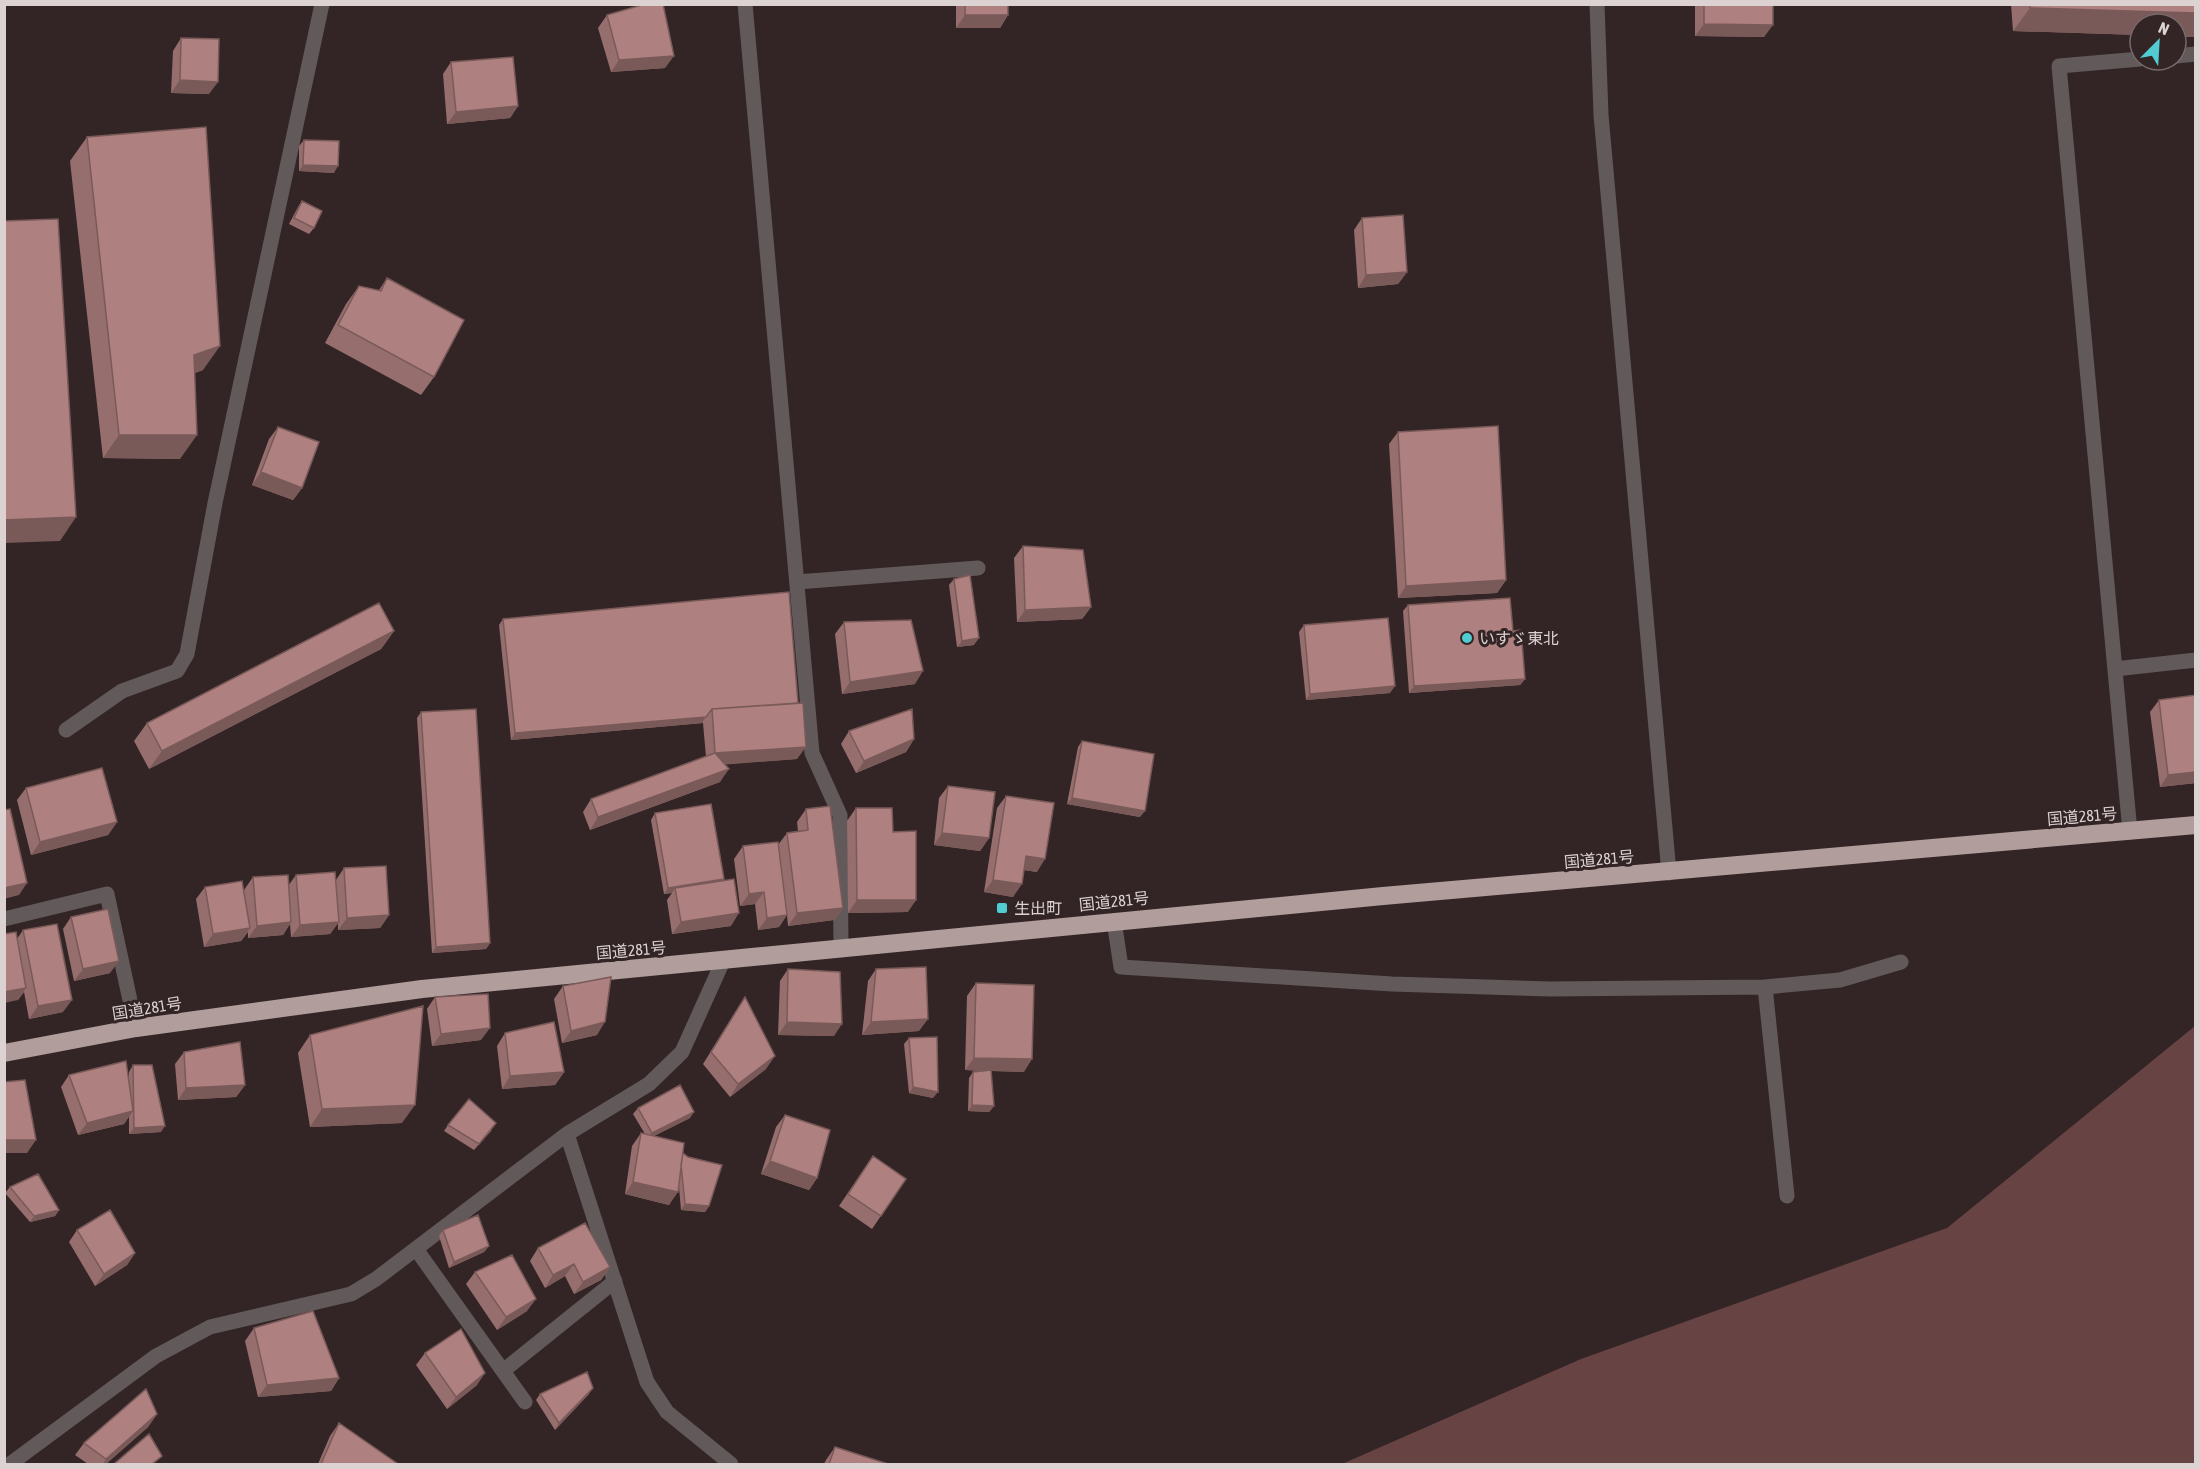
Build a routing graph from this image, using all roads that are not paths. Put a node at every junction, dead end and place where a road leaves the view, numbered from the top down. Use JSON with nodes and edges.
{"nodes":[{"id":1,"x":322,"y":4,"type":"edge"},
{"id":2,"x":746,"y":4,"type":"edge"},
{"id":3,"x":1597,"y":4,"type":"edge"},
{"id":4,"x":2128,"y":60,"type":"edge"},
{"id":5,"x":978,"y":568,"type":"dead end"},
{"id":6,"x":797,"y":582,"type":"junction"},
{"id":7,"x":2196,"y":660,"type":"edge"},
{"id":8,"x":2115,"y":669,"type":"junction"},
{"id":9,"x":66,"y":730,"type":"dead end"},
{"id":10,"x":2196,"y":825,"type":"edge"},
{"id":11,"x":2130,"y":832,"type":"junction"},
{"id":12,"x":1669,"y":873,"type":"junction"},
{"id":13,"x":4,"y":919,"type":"edge"},
{"id":14,"x":1114,"y":921,"type":"junction"},
{"id":15,"x":841,"y":950,"type":"junction"},
{"id":16,"x":723,"y":961,"type":"junction"},
{"id":17,"x":1901,"y":962,"type":"dead end"},
{"id":18,"x":1765,"y":987,"type":"junction"},
{"id":19,"x":136,"y":1028,"type":"junction"},
{"id":20,"x":4,"y":1053,"type":"edge"},
{"id":21,"x":567,"y":1134,"type":"junction"},
{"id":22,"x":1787,"y":1196,"type":"dead end"},
{"id":23,"x":416,"y":1249,"type":"junction"},
{"id":24,"x":615,"y":1281,"type":"junction"},
{"id":25,"x":503,"y":1371,"type":"junction"},
{"id":26,"x":525,"y":1402,"type":"dead end"},
{"id":27,"x":10,"y":1464,"type":"edge"},
{"id":28,"x":731,"y":1464,"type":"edge"}],
"edges":[{"from":1,"to":9,"type":"street"},
{"from":2,"to":6,"type":"street"},
{"from":3,"to":12,"type":"street"},
{"from":4,"to":8,"type":"street"},
{"from":5,"to":6,"type":"street"},
{"from":6,"to":15,"type":"street"},
{"from":7,"to":8,"type":"street"},
{"from":8,"to":11,"type":"street"},
{"from":10,"to":11,"type":"highway","name":"国道281号"},
{"from":11,"to":12,"type":"highway","name":"国道281号"},
{"from":12,"to":14,"type":"highway","name":"国道281号"},
{"from":13,"to":19,"type":"street"},
{"from":14,"to":15,"type":"highway","name":"国道281号"},
{"from":14,"to":18,"type":"street"},
{"from":15,"to":16,"type":"highway","name":"国道281号"},
{"from":16,"to":19,"type":"highway","name":"国道281号"},
{"from":16,"to":21,"type":"street"},
{"from":17,"to":18,"type":"street"},
{"from":18,"to":22,"type":"street"},
{"from":19,"to":20,"type":"highway","name":"国道281号"},
{"from":21,"to":23,"type":"street"},
{"from":21,"to":24,"type":"street"},
{"from":23,"to":25,"type":"street"},
{"from":23,"to":27,"type":"street"},
{"from":24,"to":25,"type":"street"},
{"from":24,"to":28,"type":"street"},
{"from":25,"to":26,"type":"street"}]}
